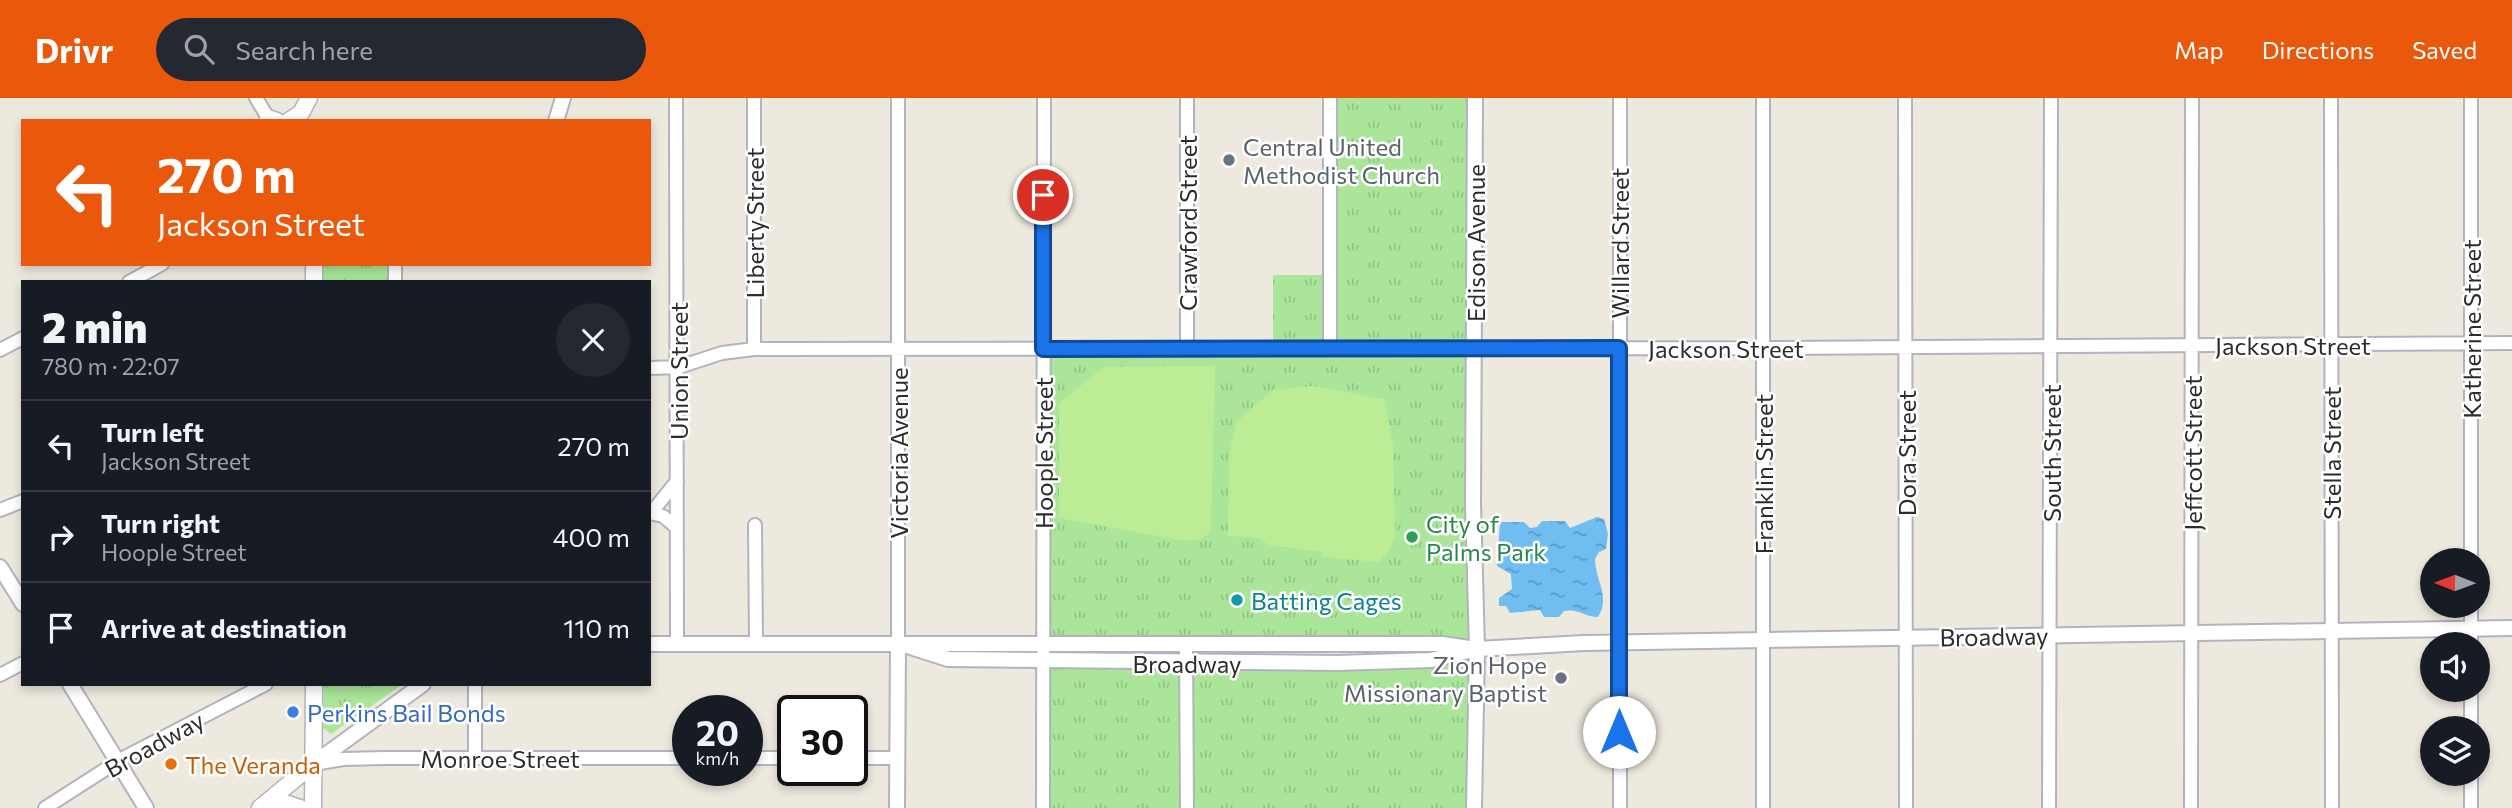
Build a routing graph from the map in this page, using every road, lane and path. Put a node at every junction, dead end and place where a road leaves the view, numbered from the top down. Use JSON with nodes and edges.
{"nodes":[{"id":1,"x":256,"y":98,"type":"edge"},
{"id":2,"x":311,"y":98,"type":"edge"},
{"id":3,"x":563,"y":98,"type":"edge"},
{"id":4,"x":676,"y":98,"type":"edge"},
{"id":5,"x":754,"y":98,"type":"edge"},
{"id":6,"x":898,"y":98,"type":"edge"},
{"id":7,"x":1044,"y":98,"type":"edge"},
{"id":8,"x":1187,"y":98,"type":"edge"},
{"id":9,"x":1330,"y":98,"type":"edge"},
{"id":10,"x":1475,"y":98,"type":"edge"},
{"id":11,"x":1620,"y":98,"type":"edge"},
{"id":12,"x":1763,"y":98,"type":"edge"},
{"id":13,"x":1905,"y":98,"type":"edge"},
{"id":14,"x":2051,"y":98,"type":"edge"},
{"id":15,"x":2192,"y":98,"type":"edge"},
{"id":16,"x":2331,"y":98,"type":"edge"},
{"id":17,"x":2471,"y":98,"type":"edge"},
{"id":18,"x":271,"y":119,"type":"edge"},
{"id":19,"x":292,"y":119,"type":"edge"},
{"id":20,"x":313,"y":119,"type":"edge"},
{"id":21,"x":557,"y":119,"type":"edge"},
{"id":22,"x":158,"y":266,"type":"edge"},
{"id":23,"x":133,"y":280,"type":"edge"},
{"id":24,"x":21,"y":339,"type":"edge"},
{"id":25,"x":2471,"y":343,"type":"junction"},
{"id":26,"x":2512,"y":343,"type":"edge"},
{"id":27,"x":2331,"y":344,"type":"junction"},
{"id":28,"x":2192,"y":345,"type":"junction"},
{"id":29,"x":2051,"y":346,"type":"junction"},
{"id":30,"x":1906,"y":347,"type":"junction"},
{"id":31,"x":1619,"y":348,"type":"junction"},
{"id":32,"x":1763,"y":348,"type":"junction"},
{"id":33,"x":754,"y":349,"type":"junction"},
{"id":34,"x":898,"y":349,"type":"junction"},
{"id":35,"x":1043,"y":349,"type":"junction"},
{"id":36,"x":1187,"y":349,"type":"junction"},
{"id":37,"x":1330,"y":349,"type":"junction"},
{"id":38,"x":1475,"y":349,"type":"junction"},
{"id":39,"x":0,"y":350,"type":"edge"},
{"id":40,"x":679,"y":367,"type":"junction"},
{"id":41,"x":651,"y":368,"type":"edge"},
{"id":42,"x":677,"y":481,"type":"junction"},
{"id":43,"x":21,"y":502,"type":"edge"},
{"id":44,"x":0,"y":510,"type":"edge"},
{"id":45,"x":651,"y":512,"type":"edge"},
{"id":46,"x":651,"y":513,"type":"edge"},
{"id":47,"x":755,"y":525,"type":"dead end"},
{"id":48,"x":677,"y":528,"type":"junction"},
{"id":49,"x":2471,"y":548,"type":"edge"},
{"id":50,"x":0,"y":567,"type":"edge"},
{"id":51,"x":21,"y":601,"type":"edge"},
{"id":52,"x":2512,"y":628,"type":"edge"},
{"id":53,"x":2332,"y":630,"type":"junction"},
{"id":54,"x":2192,"y":632,"type":"junction"},
{"id":55,"x":2490,"y":633,"type":"edge"},
{"id":56,"x":2420,"y":634,"type":"edge"},
{"id":57,"x":2050,"y":635,"type":"junction"},
{"id":58,"x":1908,"y":639,"type":"junction"},
{"id":59,"x":1763,"y":640,"type":"junction"},
{"id":60,"x":898,"y":643,"type":"junction"},
{"id":61,"x":1619,"y":643,"type":"junction"},
{"id":62,"x":651,"y":644,"type":"edge"},
{"id":63,"x":677,"y":644,"type":"junction"},
{"id":64,"x":756,"y":644,"type":"junction"},
{"id":65,"x":1186,"y":644,"type":"junction"},
{"id":66,"x":1043,"y":645,"type":"junction"},
{"id":67,"x":1477,"y":649,"type":"junction"},
{"id":68,"x":1044,"y":662,"type":"junction"},
{"id":69,"x":1187,"y":662,"type":"junction"},
{"id":70,"x":21,"y":664,"type":"edge"},
{"id":71,"x":0,"y":675,"type":"edge"},
{"id":72,"x":71,"y":686,"type":"edge"},
{"id":73,"x":262,"y":686,"type":"edge"},
{"id":74,"x":314,"y":686,"type":"edge"},
{"id":75,"x":418,"y":686,"type":"edge"},
{"id":76,"x":475,"y":686,"type":"edge"},
{"id":77,"x":475,"y":758,"type":"junction"},
{"id":78,"x":672,"y":758,"type":"edge"},
{"id":79,"x":868,"y":758,"type":"edge"},
{"id":80,"x":897,"y":758,"type":"junction"},
{"id":81,"x":117,"y":762,"type":"junction"},
{"id":82,"x":313,"y":764,"type":"junction"},
{"id":83,"x":2471,"y":786,"type":"edge"},
{"id":84,"x":261,"y":807,"type":"edge"},
{"id":85,"x":45,"y":808,"type":"edge"},
{"id":86,"x":146,"y":808,"type":"edge"},
{"id":87,"x":300,"y":808,"type":"edge"},
{"id":88,"x":313,"y":808,"type":"edge"},
{"id":89,"x":897,"y":808,"type":"edge"},
{"id":90,"x":1043,"y":808,"type":"edge"},
{"id":91,"x":1186,"y":808,"type":"edge"},
{"id":92,"x":1474,"y":808,"type":"edge"},
{"id":93,"x":1620,"y":808,"type":"edge"},
{"id":94,"x":1763,"y":808,"type":"edge"},
{"id":95,"x":1906,"y":808,"type":"edge"},
{"id":96,"x":2049,"y":808,"type":"edge"},
{"id":97,"x":2191,"y":808,"type":"edge"},
{"id":98,"x":2332,"y":808,"type":"edge"},
{"id":99,"x":2471,"y":808,"type":"edge"}],
"edges":[{"from":1,"to":18,"type":"street"},
{"from":2,"to":19,"type":"main road"},
{"from":2,"to":20,"type":"main road"},
{"from":3,"to":21,"type":"street"},
{"from":4,"to":40,"type":"street","name":"Union Street"},
{"from":5,"to":33,"type":"street","name":"Liberty Street"},
{"from":6,"to":34,"type":"street","name":"Victoria Avenue"},
{"from":7,"to":35,"type":"street","name":"Hoople Street"},
{"from":8,"to":36,"type":"street","name":"Crawford Street"},
{"from":9,"to":37,"type":"street"},
{"from":10,"to":38,"type":"street","name":"Edison Avenue"},
{"from":11,"to":31,"type":"street","name":"Willard Street"},
{"from":12,"to":32,"type":"street","name":"Franklin Street"},
{"from":13,"to":30,"type":"street","name":"Dora Street"},
{"from":14,"to":29,"type":"street","name":"South Street"},
{"from":15,"to":28,"type":"street","name":"Jeffcott Street"},
{"from":16,"to":27,"type":"street","name":"Stella Street"},
{"from":17,"to":25,"type":"street","name":"Katherine Street"},
{"from":22,"to":23,"type":"street"},
{"from":24,"to":39,"type":"street"},
{"from":25,"to":26,"type":"street","name":"Jackson Street"},
{"from":25,"to":27,"type":"street","name":"Jackson Street"},
{"from":25,"to":49,"type":"street","name":"Katherine Street"},
{"from":27,"to":28,"type":"street","name":"Jackson Street"},
{"from":27,"to":53,"type":"street","name":"Stella Street"},
{"from":28,"to":29,"type":"street","name":"Jackson Street"},
{"from":28,"to":54,"type":"street","name":"Jeffcott Street"},
{"from":29,"to":30,"type":"street","name":"Jackson Street"},
{"from":29,"to":57,"type":"street","name":"South Street"},
{"from":30,"to":32,"type":"street","name":"Jackson Street"},
{"from":30,"to":58,"type":"street","name":"Dora Street"},
{"from":31,"to":32,"type":"street","name":"Jackson Street"},
{"from":31,"to":38,"type":"street","name":"Jackson Street"},
{"from":31,"to":61,"type":"street","name":"Willard Street"},
{"from":32,"to":59,"type":"street","name":"Franklin Street"},
{"from":33,"to":34,"type":"street","name":"Jackson Street"},
{"from":33,"to":40,"type":"street","name":"Jackson Street"},
{"from":34,"to":35,"type":"street","name":"Jackson Street"},
{"from":34,"to":60,"type":"street","name":"Victoria Avenue"},
{"from":35,"to":36,"type":"street","name":"Jackson Street"},
{"from":35,"to":66,"type":"street","name":"Hoople Street"},
{"from":36,"to":37,"type":"street","name":"Jackson Street"},
{"from":37,"to":38,"type":"street","name":"Jackson Street"},
{"from":38,"to":67,"type":"street","name":"Edison Avenue"},
{"from":40,"to":41,"type":"street","name":"Jackson Street"},
{"from":40,"to":42,"type":"street","name":"Union Street"},
{"from":42,"to":45,"type":"street"},
{"from":42,"to":48,"type":"street","name":"Union Street"},
{"from":43,"to":44,"type":"street"},
{"from":46,"to":48,"type":"street"},
{"from":47,"to":64,"type":"street"},
{"from":48,"to":63,"type":"street","name":"Union Street"},
{"from":50,"to":51,"type":"street"},
{"from":52,"to":55,"type":"street","name":"Broadway"},
{"from":53,"to":54,"type":"street","name":"Broadway"},
{"from":53,"to":56,"type":"street","name":"Broadway"},
{"from":53,"to":98,"type":"street","name":"Stella Street"},
{"from":54,"to":57,"type":"street","name":"Broadway"},
{"from":54,"to":97,"type":"street","name":"Jeffcott Street"},
{"from":57,"to":58,"type":"street","name":"Broadway"},
{"from":57,"to":96,"type":"street","name":"South Street"},
{"from":58,"to":59,"type":"street","name":"Broadway"},
{"from":58,"to":95,"type":"street","name":"Dora Street"},
{"from":59,"to":61,"type":"street","name":"Broadway"},
{"from":59,"to":94,"type":"street","name":"Franklin Street"},
{"from":60,"to":64,"type":"street","name":"Broadway"},
{"from":60,"to":66,"type":"street","name":"Broadway"},
{"from":60,"to":68,"type":"street","name":"Broadway"},
{"from":60,"to":80,"type":"street","name":"Victoria Avenue"},
{"from":61,"to":67,"type":"street","name":"Broadway"},
{"from":61,"to":93,"type":"street","name":"Willard Street"},
{"from":62,"to":63,"type":"street","name":"Broadway"},
{"from":63,"to":64,"type":"street","name":"Broadway"},
{"from":65,"to":66,"type":"street","name":"Broadway"},
{"from":65,"to":67,"type":"street","name":"Broadway"},
{"from":65,"to":69,"type":"street"},
{"from":66,"to":68,"type":"street","name":"Hoople Street"},
{"from":67,"to":69,"type":"street","name":"Broadway"},
{"from":67,"to":92,"type":"street","name":"Edison Avenue"},
{"from":68,"to":69,"type":"street","name":"Broadway"},
{"from":68,"to":90,"type":"street","name":"Hoople Street"},
{"from":69,"to":91,"type":"street"},
{"from":70,"to":71,"type":"street"},
{"from":72,"to":81,"type":"street"},
{"from":73,"to":81,"type":"street","name":"Broadway"},
{"from":74,"to":82,"type":"main road"},
{"from":75,"to":82,"type":"street"},
{"from":76,"to":77,"type":"street"},
{"from":77,"to":78,"type":"street","name":"Monroe Street"},
{"from":77,"to":82,"type":"street","name":"Monroe Street"},
{"from":79,"to":80,"type":"street"},
{"from":80,"to":89,"type":"street","name":"Victoria Avenue"},
{"from":81,"to":85,"type":"street","name":"Broadway"},
{"from":81,"to":86,"type":"street"},
{"from":82,"to":84,"type":"main road"},
{"from":82,"to":88,"type":"main road"},
{"from":83,"to":99,"type":"street"},
{"from":84,"to":87,"type":"main road"}]}
